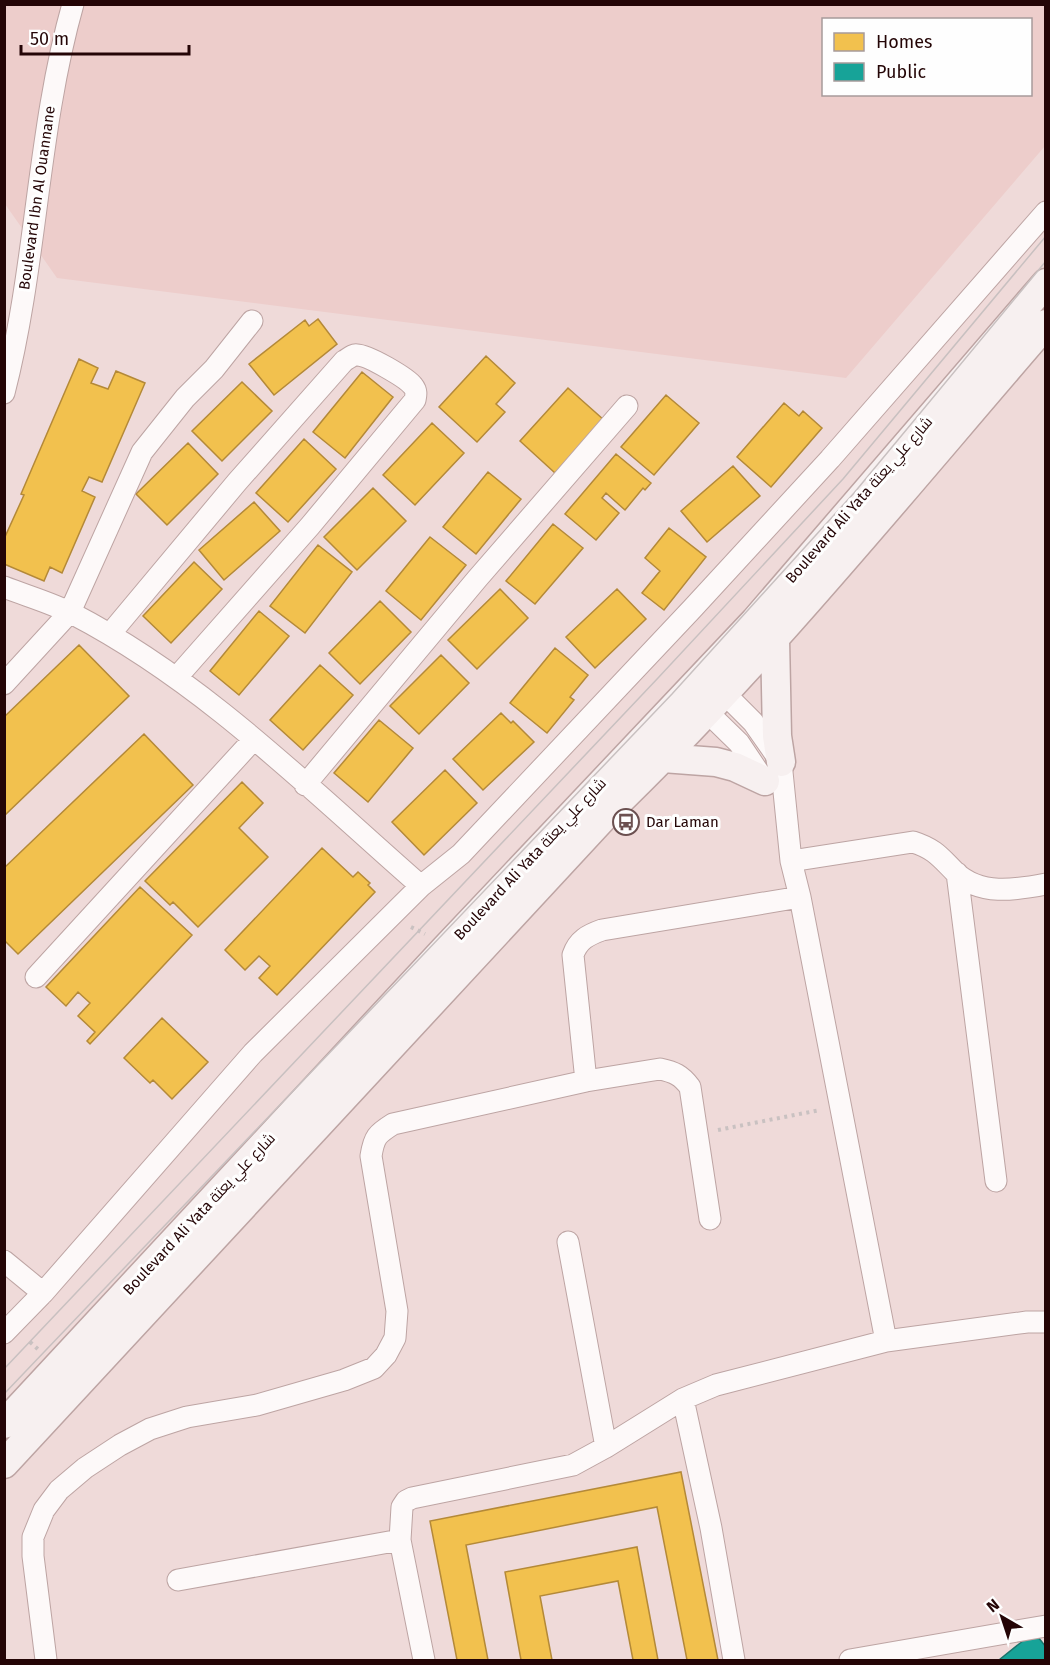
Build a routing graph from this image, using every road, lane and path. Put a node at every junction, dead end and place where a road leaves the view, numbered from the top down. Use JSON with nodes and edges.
{"nodes":[{"id":1,"x":73,"y":4,"type":"edge"},
{"id":2,"x":1046,"y":212,"type":"edge"},
{"id":3,"x":1046,"y":283,"type":"edge"},
{"id":4,"x":252,"y":321,"type":"dead end"},
{"id":5,"x":1046,"y":324,"type":"edge"},
{"id":6,"x":4,"y":393,"type":"edge"},
{"id":7,"x":627,"y":406,"type":"dead end"},
{"id":8,"x":4,"y":587,"type":"edge"},
{"id":9,"x":70,"y":612,"type":"junction"},
{"id":10,"x":110,"y":634,"type":"junction"},
{"id":11,"x":775,"y":639,"type":"junction"},
{"id":12,"x":177,"y":676,"type":"junction"},
{"id":13,"x":4,"y":684,"type":"edge"},
{"id":14,"x":707,"y":693,"type":"junction"},
{"id":15,"x":254,"y":739,"type":"junction"},
{"id":16,"x":663,"y":758,"type":"junction"},
{"id":17,"x":773,"y":772,"type":"junction"},
{"id":18,"x":305,"y":785,"type":"junction"},
{"id":19,"x":791,"y":861,"type":"junction"},
{"id":20,"x":957,"y":873,"type":"junction"},
{"id":21,"x":1046,"y":884,"type":"edge"},
{"id":22,"x":421,"y":886,"type":"junction"},
{"id":23,"x":800,"y":897,"type":"junction"},
{"id":24,"x":36,"y":977,"type":"dead end"},
{"id":25,"x":586,"y":1081,"type":"junction"},
{"id":26,"x":839,"y":1106,"type":"junction"},
{"id":27,"x":697,"y":1134,"type":"junction"},
{"id":28,"x":996,"y":1181,"type":"dead end"},
{"id":29,"x":710,"y":1219,"type":"dead end"},
{"id":30,"x":568,"y":1242,"type":"dead end"},
{"id":31,"x":4,"y":1261,"type":"edge"},
{"id":32,"x":44,"y":1293,"type":"junction"},
{"id":33,"x":1046,"y":1322,"type":"edge"},
{"id":34,"x":4,"y":1333,"type":"edge"},
{"id":35,"x":886,"y":1341,"type":"junction"},
{"id":36,"x":683,"y":1399,"type":"junction"},
{"id":37,"x":4,"y":1424,"type":"edge"},
{"id":38,"x":606,"y":1447,"type":"junction"},
{"id":39,"x":4,"y":1464,"type":"edge"},
{"id":40,"x":400,"y":1540,"type":"junction"},
{"id":41,"x":178,"y":1580,"type":"dead end"},
{"id":42,"x":1046,"y":1626,"type":"edge"},
{"id":43,"x":46,"y":1660,"type":"edge"},
{"id":44,"x":424,"y":1660,"type":"edge"},
{"id":45,"x":734,"y":1660,"type":"edge"},
{"id":46,"x":850,"y":1660,"type":"edge"}],
"edges":[{"from":1,"to":6,"type":"street","name":"Boulevard Ibn Al Ouannane"},
{"from":2,"to":22,"type":"street"},
{"from":3,"to":14,"type":"main road","name":"Boulevard Ali Yata شارع علي يعتة"},
{"from":4,"to":9,"type":"street"},
{"from":5,"to":11,"type":"main road","name":"Boulevard Ali Yata شارع علي يعتة"},
{"from":7,"to":18,"type":"street"},
{"from":8,"to":9,"type":"street"},
{"from":9,"to":10,"type":"street"},
{"from":9,"to":13,"type":"street"},
{"from":10,"to":12,"type":"street"},
{"from":10,"to":12,"type":"street"},
{"from":11,"to":14,"type":"main road","name":"Boulevard Ali Yata شارع علي يعتة"},
{"from":11,"to":17,"type":"main road"},
{"from":12,"to":15,"type":"street"},
{"from":14,"to":16,"type":"main road","name":"Boulevard Ali Yata شارع علي يعتة"},
{"from":14,"to":17,"type":"street"},
{"from":14,"to":37,"type":"main road","name":"Boulevard Ali Yata شارع علي يعتة"},
{"from":15,"to":18,"type":"street"},
{"from":15,"to":24,"type":"street"},
{"from":16,"to":17,"type":"main road"},
{"from":16,"to":39,"type":"main road","name":"Boulevard Ali Yata شارع علي يعتة"},
{"from":17,"to":19,"type":"street"},
{"from":18,"to":22,"type":"street"},
{"from":19,"to":20,"type":"street"},
{"from":19,"to":23,"type":"street"},
{"from":20,"to":21,"type":"street"},
{"from":20,"to":28,"type":"street"},
{"from":22,"to":32,"type":"street"},
{"from":23,"to":25,"type":"street"},
{"from":23,"to":26,"type":"street"},
{"from":25,"to":27,"type":"street"},
{"from":25,"to":43,"type":"street"},
{"from":26,"to":27,"type":"path"},
{"from":26,"to":35,"type":"street"},
{"from":27,"to":29,"type":"street"},
{"from":30,"to":38,"type":"street"},
{"from":31,"to":32,"type":"street"},
{"from":32,"to":34,"type":"street"},
{"from":33,"to":35,"type":"street"},
{"from":35,"to":36,"type":"street"},
{"from":36,"to":38,"type":"street"},
{"from":36,"to":45,"type":"street"},
{"from":38,"to":40,"type":"street"},
{"from":40,"to":41,"type":"street"},
{"from":40,"to":44,"type":"street"},
{"from":42,"to":46,"type":"street"}]}
